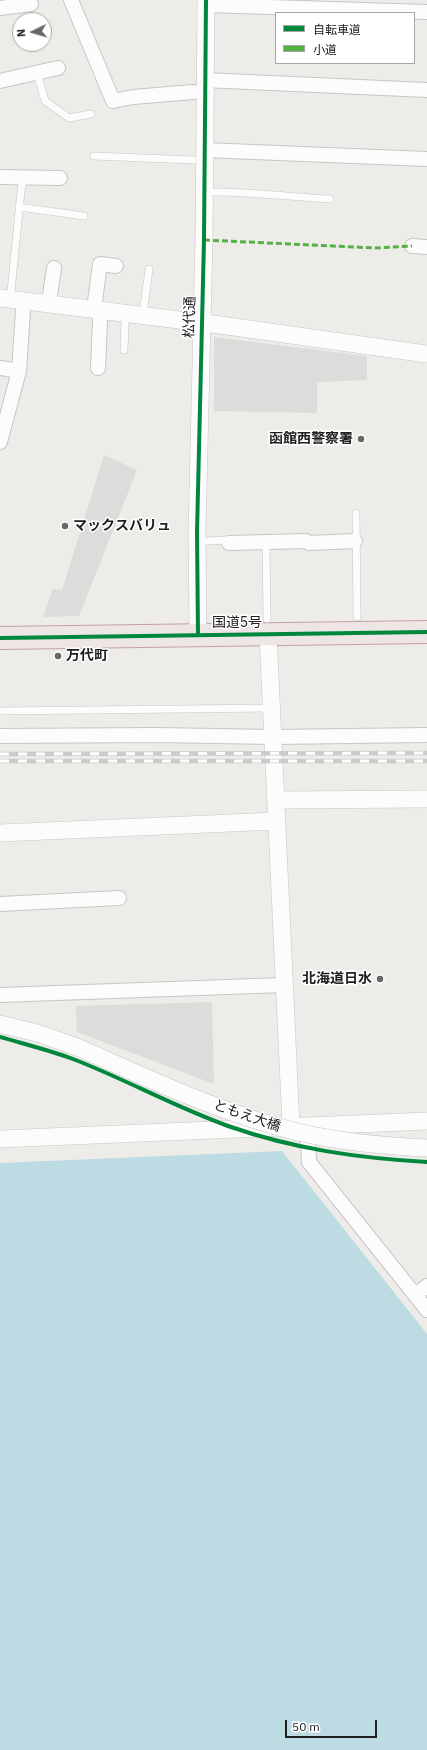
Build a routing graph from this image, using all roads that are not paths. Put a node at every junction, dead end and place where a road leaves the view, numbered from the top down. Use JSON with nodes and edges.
{"nodes":[{"id":1,"x":71,"y":0,"type":"edge"},
{"id":2,"x":206,"y":2,"type":"edge"},
{"id":3,"x":31,"y":4,"type":"dead end"},
{"id":4,"x":1,"y":5,"type":"edge"},
{"id":5,"x":427,"y":12,"type":"edge"},
{"id":6,"x":58,"y":68,"type":"dead end"},
{"id":7,"x":37,"y":73,"type":"junction"},
{"id":8,"x":0,"y":81,"type":"edge"},
{"id":9,"x":199,"y":86,"type":"junction"},
{"id":10,"x":427,"y":90,"type":"edge"},
{"id":11,"x":91,"y":114,"type":"dead end"},
{"id":12,"x":198,"y":155,"type":"junction"},
{"id":13,"x":94,"y":156,"type":"dead end"},
{"id":14,"x":427,"y":159,"type":"edge"},
{"id":15,"x":0,"y":177,"type":"edge"},
{"id":16,"x":27,"y":178,"type":"junction"},
{"id":17,"x":60,"y":178,"type":"dead end"},
{"id":18,"x":214,"y":192,"type":"dead end"},
{"id":19,"x":330,"y":199,"type":"dead end"},
{"id":20,"x":19,"y":206,"type":"junction"},
{"id":21,"x":84,"y":216,"type":"dead end"},
{"id":22,"x":412,"y":246,"type":"dead end"},
{"id":23,"x":427,"y":247,"type":"edge"},
{"id":24,"x":116,"y":266,"type":"dead end"},
{"id":25,"x":54,"y":268,"type":"dead end"},
{"id":26,"x":149,"y":269,"type":"dead end"},
{"id":27,"x":5,"y":294,"type":"edge"},
{"id":28,"x":50,"y":295,"type":"dead end"},
{"id":29,"x":95,"y":301,"type":"dead end"},
{"id":30,"x":144,"y":307,"type":"dead end"},
{"id":31,"x":23,"y":311,"type":"dead end"},
{"id":32,"x":100,"y":320,"type":"dead end"},
{"id":33,"x":124,"y":323,"type":"dead end"},
{"id":34,"x":201,"y":323,"type":"junction"},
{"id":35,"x":124,"y":350,"type":"dead end"},
{"id":36,"x":427,"y":354,"type":"edge"},
{"id":37,"x":0,"y":368,"type":"edge"},
{"id":38,"x":98,"y":368,"type":"dead end"},
{"id":39,"x":19,"y":371,"type":"junction"},
{"id":40,"x":0,"y":442,"type":"edge"},
{"id":41,"x":356,"y":513,"type":"dead end"},
{"id":42,"x":207,"y":541,"type":"dead end"},
{"id":43,"x":356,"y":541,"type":"junction"},
{"id":44,"x":266,"y":542,"type":"junction"},
{"id":45,"x":229,"y":543,"type":"joint"},
{"id":46,"x":357,"y":617,"type":"dead end"},
{"id":47,"x":268,"y":626,"type":"junction"},
{"id":48,"x":427,"y":632,"type":"edge"},
{"id":49,"x":198,"y":634,"type":"junction"},
{"id":50,"x":0,"y":638,"type":"edge"},
{"id":51,"x":272,"y":708,"type":"junction"},
{"id":52,"x":0,"y":711,"type":"edge"},
{"id":53,"x":427,"y":735,"type":"edge"},
{"id":54,"x":0,"y":736,"type":"edge"},
{"id":55,"x":273,"y":737,"type":"junction"},
{"id":56,"x":427,"y":799,"type":"edge"},
{"id":57,"x":276,"y":800,"type":"junction"},
{"id":58,"x":277,"y":821,"type":"junction"},
{"id":59,"x":0,"y":833,"type":"edge"},
{"id":60,"x":119,"y":898,"type":"dead end"},
{"id":61,"x":0,"y":904,"type":"edge"},
{"id":62,"x":284,"y":985,"type":"junction"},
{"id":63,"x":0,"y":995,"type":"edge"},
{"id":64,"x":0,"y":1024,"type":"edge"},
{"id":65,"x":427,"y":1120,"type":"edge"},
{"id":66,"x":299,"y":1125,"type":"junction"},
{"id":67,"x":0,"y":1139,"type":"edge"},
{"id":68,"x":427,"y":1148,"type":"edge"},
{"id":69,"x":427,"y":1286,"type":"edge"},
{"id":70,"x":415,"y":1295,"type":"junction"},
{"id":71,"x":427,"y":1310,"type":"edge"}],
"edges":[{"from":1,"to":9,"type":"street"},
{"from":2,"to":5,"type":"street"},
{"from":2,"to":9,"type":"street","name":"松代通"},
{"from":3,"to":4,"type":"street"},
{"from":6,"to":7,"type":"street"},
{"from":7,"to":8,"type":"street"},
{"from":7,"to":11,"type":"lane"},
{"from":9,"to":10,"type":"street"},
{"from":9,"to":12,"type":"street","name":"松代通"},
{"from":12,"to":13,"type":"lane"},
{"from":12,"to":14,"type":"street"},
{"from":12,"to":34,"type":"street","name":"松代通"},
{"from":15,"to":16,"type":"street"},
{"from":16,"to":17,"type":"street"},
{"from":16,"to":20,"type":"lane"},
{"from":18,"to":19,"type":"lane"},
{"from":20,"to":21,"type":"lane"},
{"from":20,"to":27,"type":"lane"},
{"from":22,"to":23,"type":"street"},
{"from":24,"to":29,"type":"street"},
{"from":25,"to":28,"type":"street"},
{"from":26,"to":30,"type":"lane"},
{"from":27,"to":34,"type":"street"},
{"from":31,"to":39,"type":"street"},
{"from":32,"to":38,"type":"street"},
{"from":33,"to":35,"type":"lane"},
{"from":34,"to":36,"type":"street"},
{"from":34,"to":49,"type":"street","name":"松代通"},
{"from":37,"to":39,"type":"street"},
{"from":39,"to":40,"type":"street"},
{"from":41,"to":43,"type":"lane"},
{"from":42,"to":45,"type":"lane"},
{"from":43,"to":44,"type":"street"},
{"from":43,"to":46,"type":"lane"},
{"from":44,"to":45,"type":"street"},
{"from":44,"to":47,"type":"lane"},
{"from":47,"to":48,"type":"highway","name":"国道5号"},
{"from":47,"to":49,"type":"highway","name":"国道5号"},
{"from":47,"to":51,"type":"street"},
{"from":49,"to":50,"type":"highway","name":"国道5号"},
{"from":51,"to":52,"type":"lane"},
{"from":51,"to":55,"type":"street"},
{"from":53,"to":55,"type":"street"},
{"from":54,"to":55,"type":"street"},
{"from":55,"to":57,"type":"street"},
{"from":56,"to":57,"type":"street"},
{"from":57,"to":58,"type":"street"},
{"from":58,"to":59,"type":"street"},
{"from":58,"to":62,"type":"street"},
{"from":60,"to":61,"type":"street"},
{"from":62,"to":63,"type":"street"},
{"from":62,"to":66,"type":"street"},
{"from":64,"to":68,"type":"street","name":"ともえ大橋","bridge":true},
{"from":65,"to":66,"type":"street"},
{"from":66,"to":67,"type":"street"},
{"from":66,"to":70,"type":"street"},
{"from":69,"to":70,"type":"street"},
{"from":70,"to":71,"type":"street"}]}
